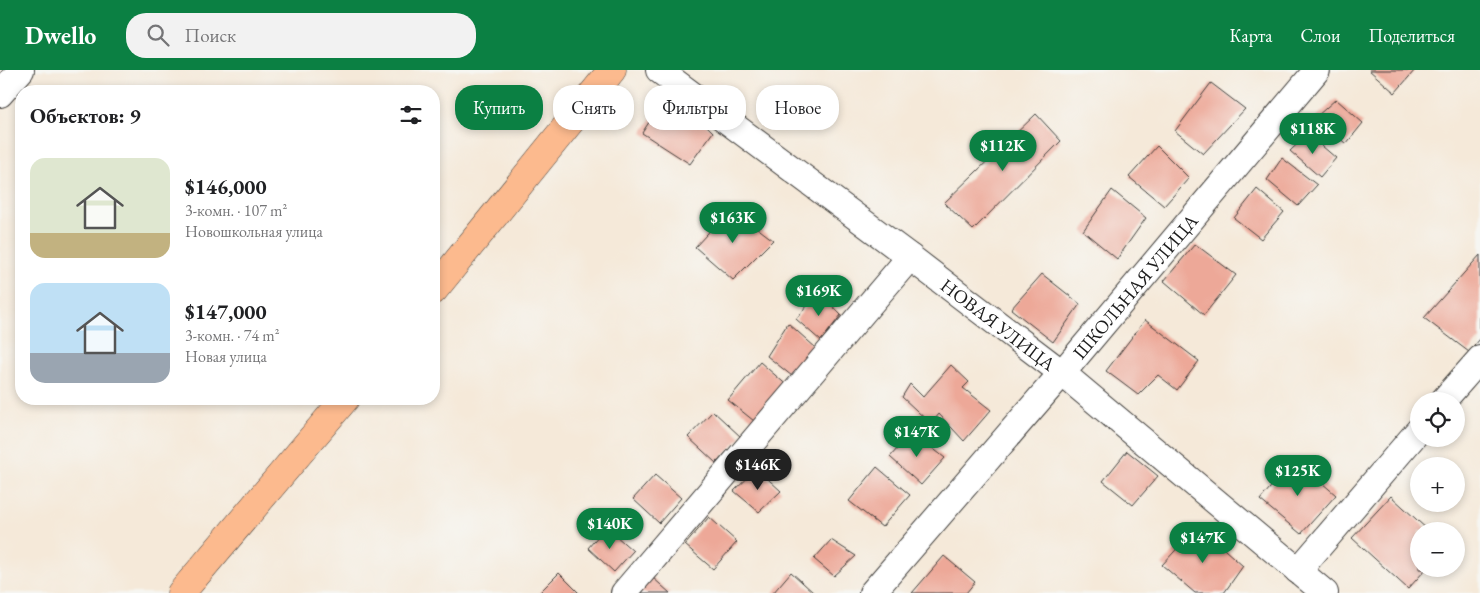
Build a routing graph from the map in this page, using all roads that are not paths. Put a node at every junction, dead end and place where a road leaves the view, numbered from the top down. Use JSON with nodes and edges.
{"nodes":[{"id":1,"x":21,"y":70,"type":"edge"},
{"id":2,"x":612,"y":70,"type":"edge"},
{"id":3,"x":658,"y":70,"type":"edge"},
{"id":4,"x":1317,"y":70,"type":"edge"},
{"id":5,"x":0,"y":94,"type":"edge"},
{"id":6,"x":910,"y":257,"type":"junction"},
{"id":7,"x":440,"y":283,"type":"edge"},
{"id":8,"x":1480,"y":358,"type":"edge"},
{"id":9,"x":1062,"y":373,"type":"junction"},
{"id":10,"x":1451,"y":392,"type":"edge"},
{"id":11,"x":340,"y":405,"type":"edge"},
{"id":12,"x":1410,"y":440,"type":"edge"},
{"id":13,"x":1298,"y":571,"type":"junction"},
{"id":14,"x":181,"y":593,"type":"edge"},
{"id":15,"x":624,"y":593,"type":"edge"},
{"id":16,"x":872,"y":593,"type":"edge"},
{"id":17,"x":1325,"y":593,"type":"edge"}],
"edges":[{"from":1,"to":5,"type":"street"},
{"from":2,"to":7,"type":"main road"},
{"from":3,"to":6,"type":"street","name":"НОВАЯ УЛИЦА"},
{"from":4,"to":9,"type":"street","name":"ШКОЛЬНАЯ УЛИЦА"},
{"from":6,"to":9,"type":"street","name":"НОВАЯ УЛИЦА"},
{"from":6,"to":15,"type":"street"},
{"from":8,"to":10,"type":"street"},
{"from":9,"to":13,"type":"street","name":"НОВАЯ УЛИЦА"},
{"from":9,"to":16,"type":"street","name":"ШКОЛЬНАЯ УЛИЦА"},
{"from":11,"to":14,"type":"main road"},
{"from":12,"to":13,"type":"street"},
{"from":13,"to":17,"type":"street","name":"НОВАЯ УЛИЦА"}]}
